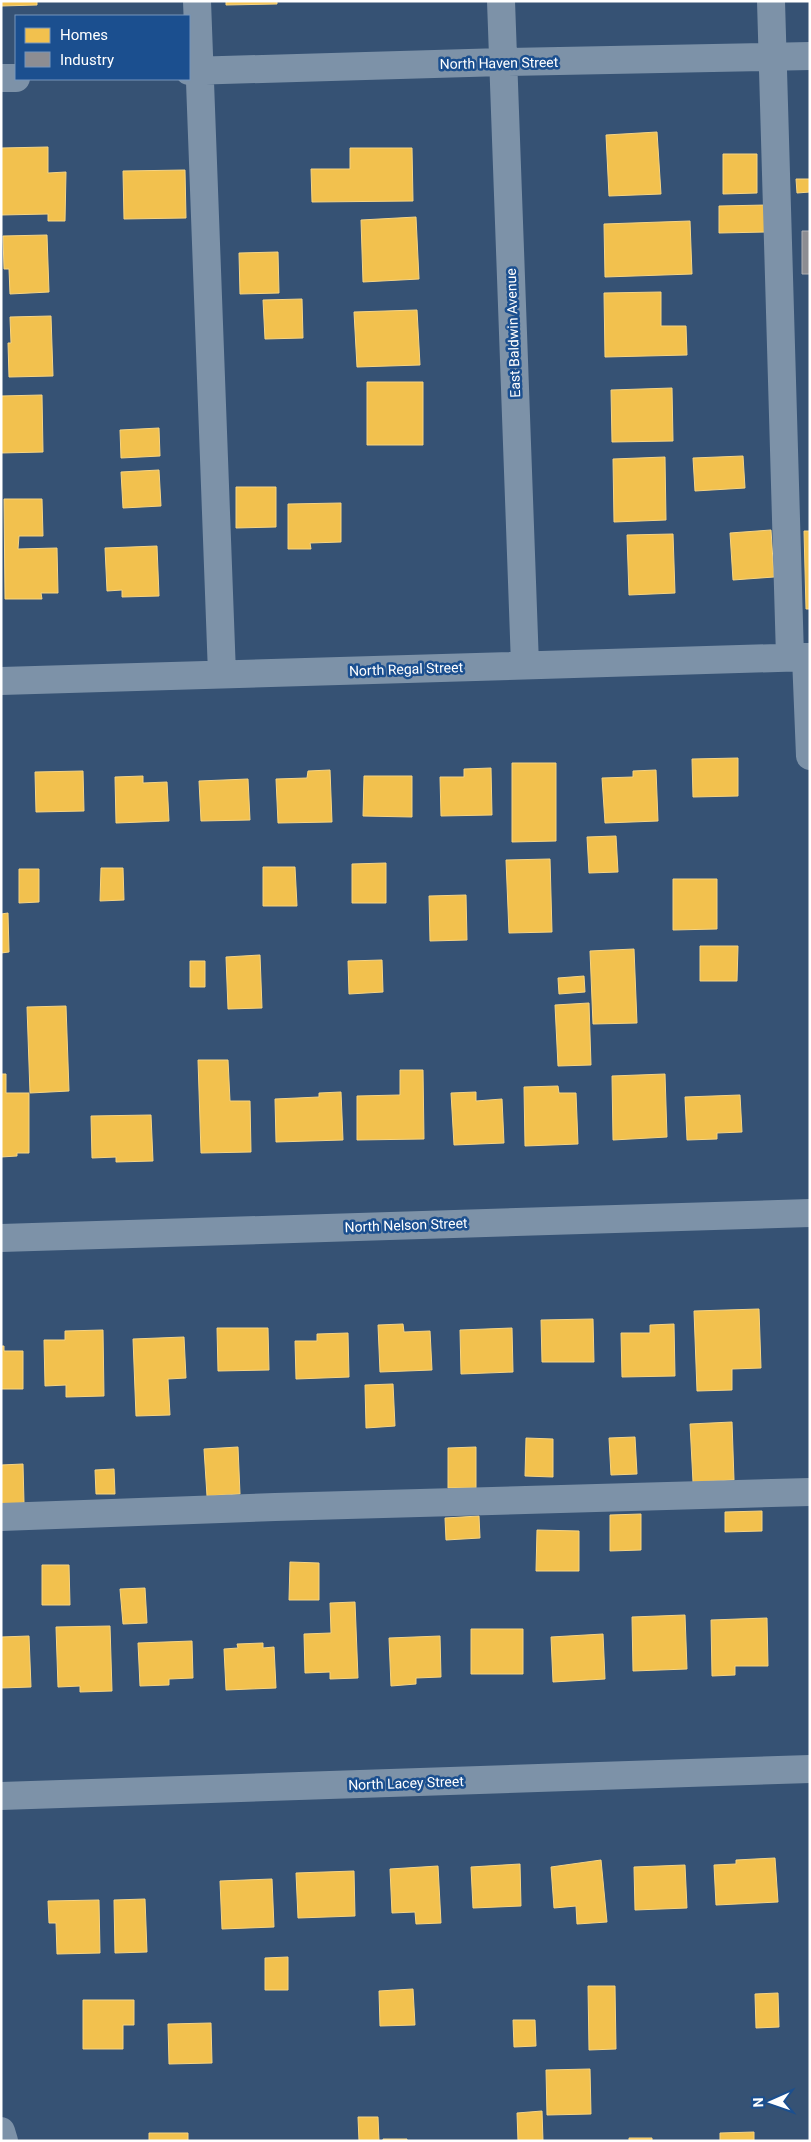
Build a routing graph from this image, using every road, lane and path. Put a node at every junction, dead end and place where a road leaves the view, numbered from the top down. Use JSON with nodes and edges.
{"nodes":[{"id":1,"x":197,"y":1,"type":"edge"},
{"id":2,"x":501,"y":1,"type":"edge"},
{"id":3,"x":771,"y":1,"type":"edge"},
{"id":4,"x":810,"y":56,"type":"edge"},
{"id":5,"x":773,"y":58,"type":"junction"},
{"id":6,"x":503,"y":62,"type":"junction"},
{"id":7,"x":194,"y":71,"type":"edge"},
{"id":8,"x":1,"y":78,"type":"edge"},
{"id":9,"x":15,"y":78,"type":"edge"},
{"id":10,"x":802,"y":657,"type":"edge"},
{"id":11,"x":525,"y":665,"type":"junction"},
{"id":12,"x":222,"y":674,"type":"junction"},
{"id":13,"x":1,"y":681,"type":"edge"},
{"id":14,"x":810,"y":756,"type":"edge"},
{"id":15,"x":810,"y":1213,"type":"edge"},
{"id":16,"x":1,"y":1238,"type":"edge"},
{"id":17,"x":810,"y":1492,"type":"edge"},
{"id":18,"x":1,"y":1517,"type":"edge"},
{"id":19,"x":810,"y":1769,"type":"edge"},
{"id":20,"x":1,"y":1796,"type":"edge"},
{"id":21,"x":1,"y":2131,"type":"edge"},
{"id":22,"x":4,"y":2141,"type":"edge"}],
"edges":[{"from":1,"to":7,"type":"street"},
{"from":2,"to":6,"type":"street","name":"East Baldwin Avenue"},
{"from":3,"to":5,"type":"street"},
{"from":4,"to":5,"type":"street","name":"North Haven Street"},
{"from":5,"to":6,"type":"street","name":"North Haven Street"},
{"from":5,"to":10,"type":"street"},
{"from":6,"to":7,"type":"street","name":"North Haven Street"},
{"from":6,"to":11,"type":"street","name":"East Baldwin Avenue"},
{"from":7,"to":12,"type":"street"},
{"from":8,"to":9,"type":"street"},
{"from":10,"to":11,"type":"street","name":"North Regal Street"},
{"from":10,"to":14,"type":"street"},
{"from":11,"to":12,"type":"street","name":"North Regal Street"},
{"from":12,"to":13,"type":"street","name":"North Regal Street"},
{"from":15,"to":16,"type":"street","name":"North Nelson Street"},
{"from":17,"to":18,"type":"street"},
{"from":19,"to":20,"type":"street","name":"North Lacey Street"},
{"from":21,"to":22,"type":"street"}]}
